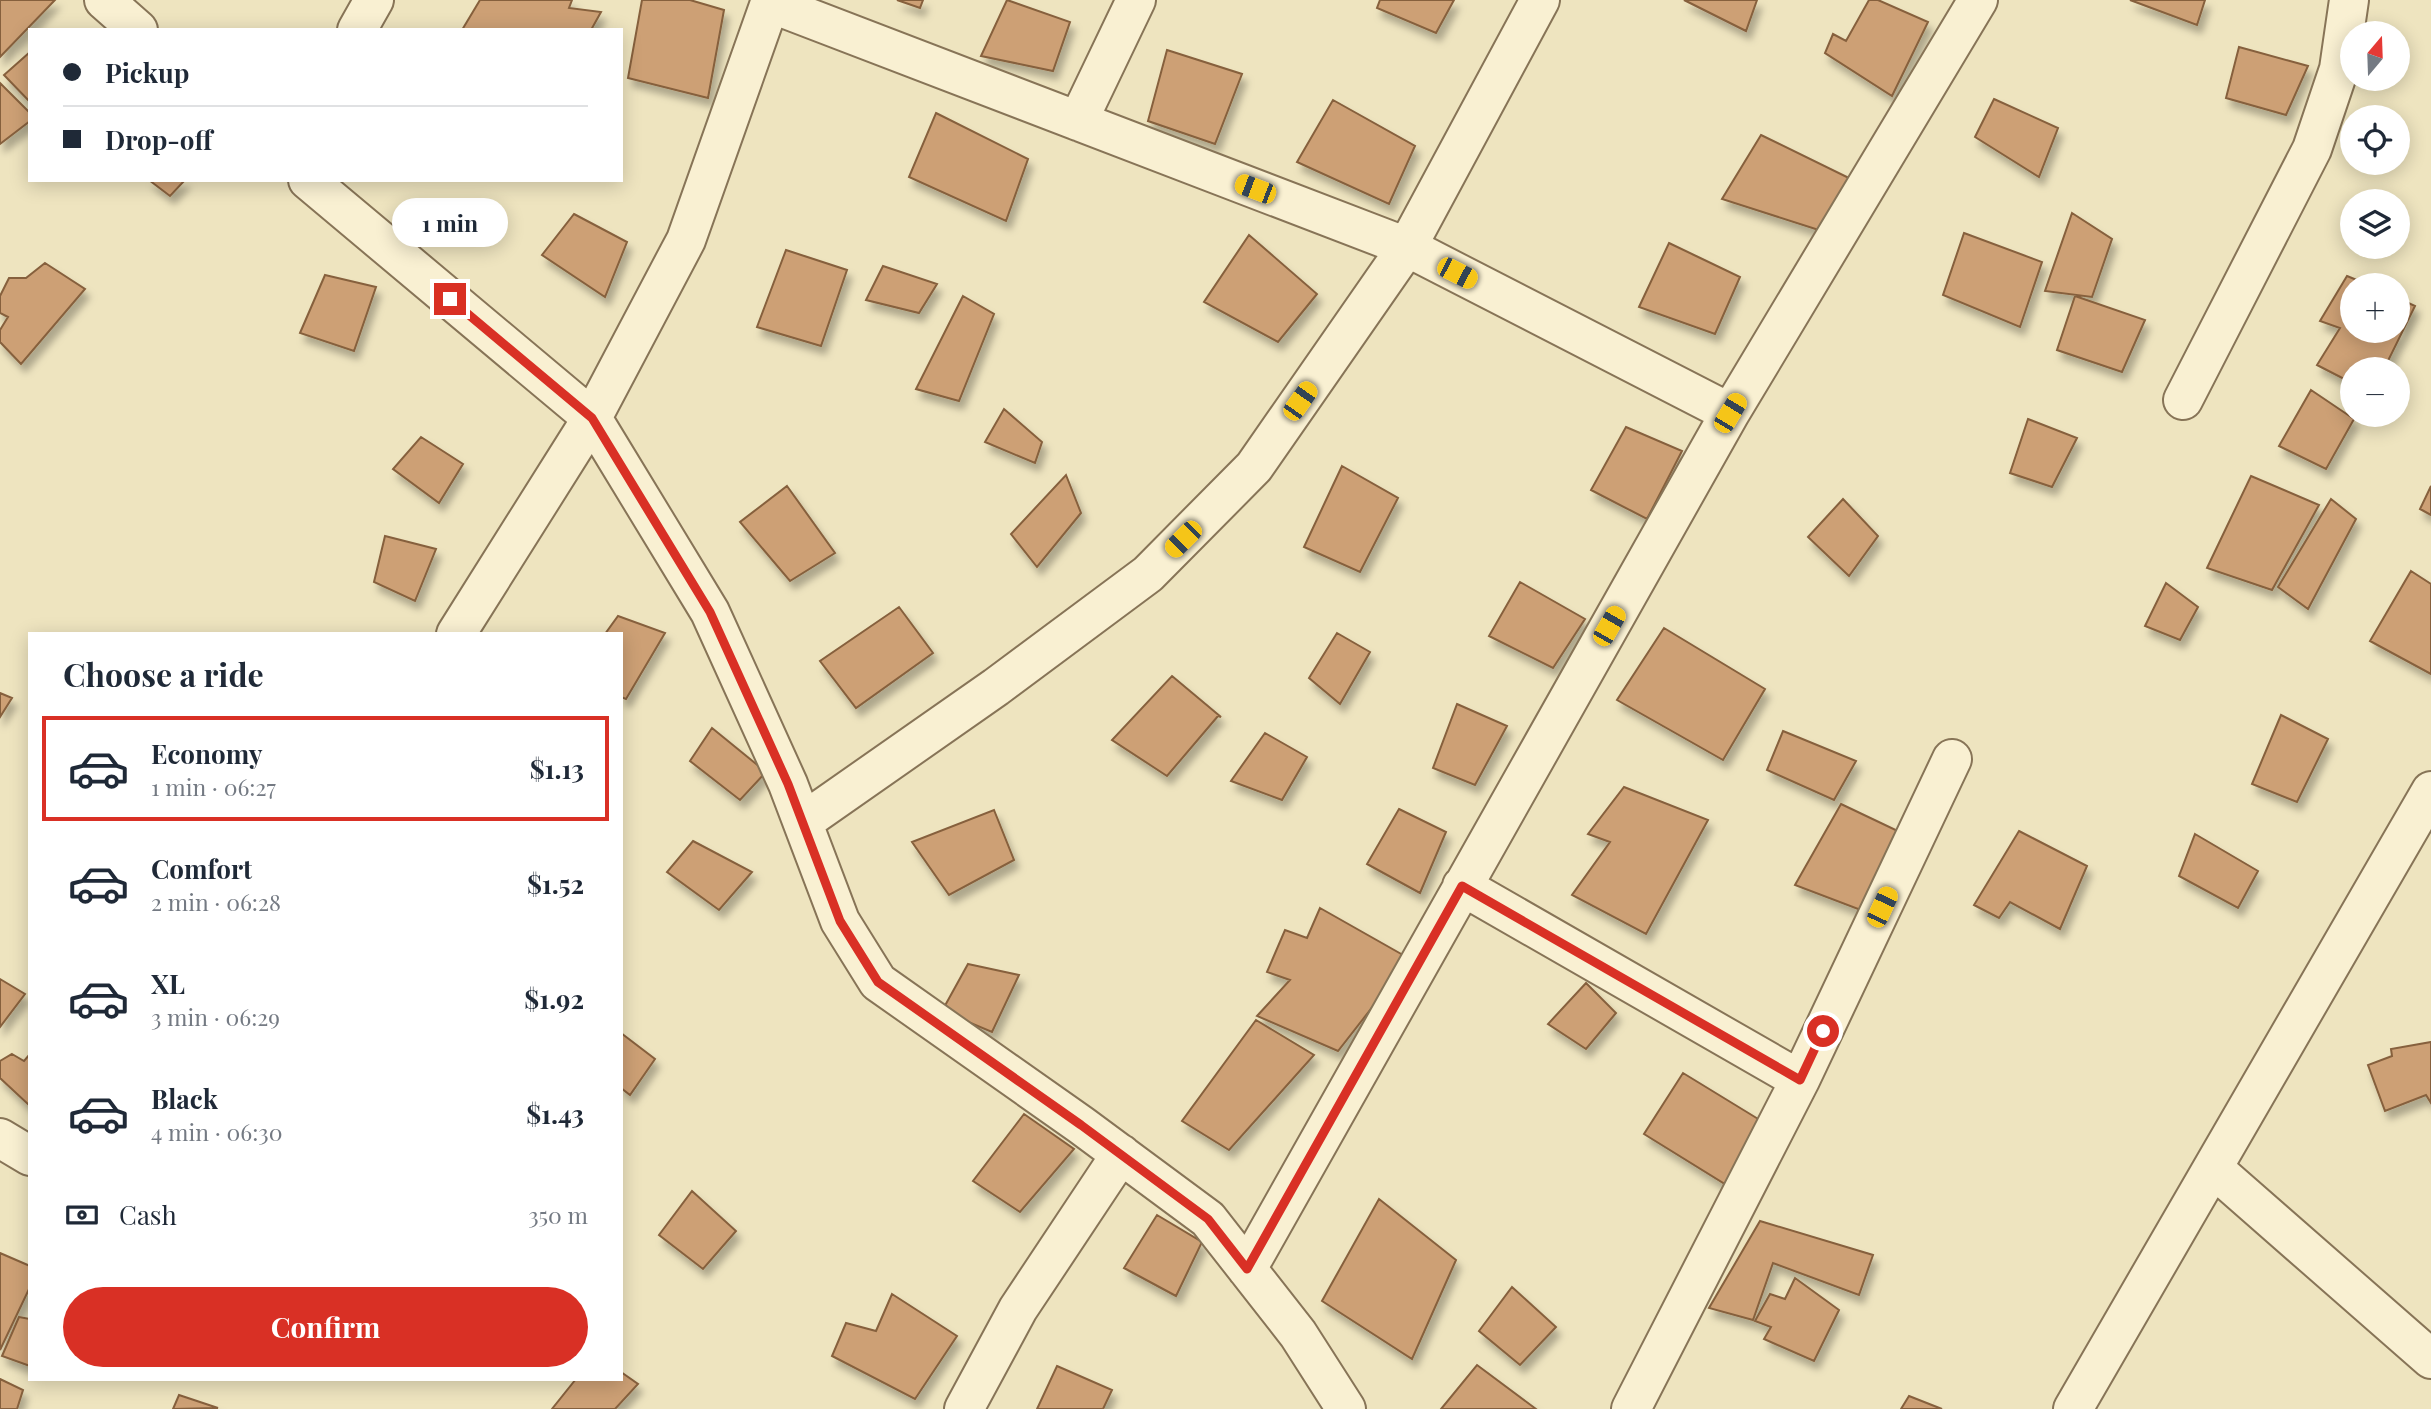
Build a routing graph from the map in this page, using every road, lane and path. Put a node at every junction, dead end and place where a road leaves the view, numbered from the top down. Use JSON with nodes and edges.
{"nodes":[{"id":1,"x":104,"y":0,"type":"edge"},
{"id":2,"x":374,"y":0,"type":"edge"},
{"id":3,"x":1136,"y":0,"type":"edge"},
{"id":4,"x":1540,"y":0,"type":"edge"},
{"id":5,"x":1978,"y":0,"type":"edge"},
{"id":6,"x":2349,"y":0,"type":"edge"},
{"id":7,"x":771,"y":2,"type":"edge"},
{"id":8,"x":136,"y":28,"type":"edge"},
{"id":9,"x":358,"y":28,"type":"edge"},
{"id":10,"x":1078,"y":121,"type":"junction"},
{"id":11,"x":311,"y":182,"type":"edge"},
{"id":12,"x":1407,"y":247,"type":"junction"},
{"id":13,"x":2183,"y":400,"type":"dead end"},
{"id":14,"x":1730,"y":413,"type":"junction"},
{"id":15,"x":592,"y":418,"type":"junction"},
{"id":16,"x":457,"y":632,"type":"edge"},
{"id":17,"x":1952,"y":759,"type":"dead end"},
{"id":18,"x":2431,"y":791,"type":"edge"},
{"id":19,"x":803,"y":822,"type":"junction"},
{"id":20,"x":2431,"y":851,"type":"edge"},
{"id":21,"x":2393,"y":858,"type":"junction"},
{"id":22,"x":1462,"y":886,"type":"junction"},
{"id":23,"x":1800,"y":1080,"type":"junction"},
{"id":24,"x":0,"y":1138,"type":"edge"},
{"id":25,"x":1121,"y":1154,"type":"junction"},
{"id":26,"x":28,"y":1155,"type":"edge"},
{"id":27,"x":2213,"y":1168,"type":"junction"},
{"id":28,"x":1247,"y":1269,"type":"junction"},
{"id":29,"x":2431,"y":1359,"type":"edge"},
{"id":30,"x":964,"y":1409,"type":"edge"},
{"id":31,"x":1346,"y":1409,"type":"edge"},
{"id":32,"x":1631,"y":1409,"type":"edge"},
{"id":33,"x":2073,"y":1409,"type":"edge"}],
"edges":[{"from":1,"to":8,"type":"street"},
{"from":2,"to":9,"type":"street"},
{"from":3,"to":10,"type":"street"},
{"from":4,"to":12,"type":"street"},
{"from":5,"to":14,"type":"street"},
{"from":6,"to":13,"type":"street"},
{"from":7,"to":10,"type":"street"},
{"from":7,"to":15,"type":"street"},
{"from":10,"to":12,"type":"street"},
{"from":11,"to":15,"type":"street"},
{"from":12,"to":14,"type":"street"},
{"from":12,"to":19,"type":"street"},
{"from":14,"to":22,"type":"street"},
{"from":15,"to":16,"type":"street"},
{"from":15,"to":19,"type":"street"},
{"from":17,"to":23,"type":"street"},
{"from":18,"to":21,"type":"street"},
{"from":19,"to":25,"type":"street"},
{"from":20,"to":21,"type":"street"},
{"from":21,"to":27,"type":"street"},
{"from":22,"to":23,"type":"street"},
{"from":22,"to":28,"type":"street"},
{"from":23,"to":32,"type":"street"},
{"from":24,"to":26,"type":"street"},
{"from":25,"to":28,"type":"street"},
{"from":25,"to":30,"type":"street"},
{"from":27,"to":29,"type":"street"},
{"from":27,"to":33,"type":"street"},
{"from":28,"to":31,"type":"street"}]}
